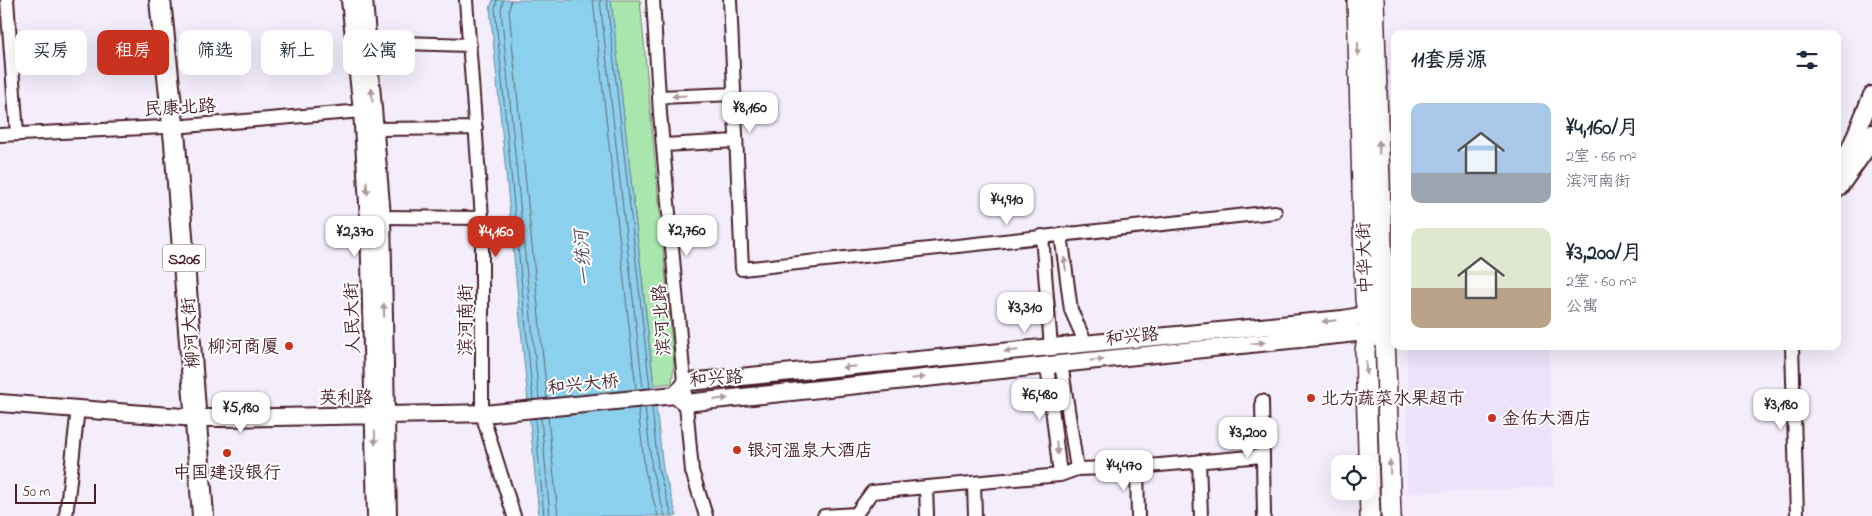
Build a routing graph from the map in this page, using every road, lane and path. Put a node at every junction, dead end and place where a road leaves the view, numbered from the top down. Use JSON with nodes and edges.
{"nodes":[{"id":1,"x":7,"y":0,"type":"edge"},
{"id":2,"x":160,"y":0,"type":"edge"},
{"id":3,"x":173,"y":0,"type":"edge"},
{"id":4,"x":350,"y":0,"type":"edge"},
{"id":5,"x":364,"y":0,"type":"edge"},
{"id":6,"x":466,"y":0,"type":"edge"},
{"id":7,"x":653,"y":0,"type":"edge"},
{"id":8,"x":730,"y":0,"type":"edge"},
{"id":9,"x":1357,"y":0,"type":"edge"},
{"id":10,"x":1374,"y":0,"type":"edge"},
{"id":11,"x":367,"y":30,"type":"edge"},
{"id":12,"x":415,"y":44,"type":"edge"},
{"id":13,"x":470,"y":46,"type":"junction"},
{"id":14,"x":371,"y":75,"type":"edge"},
{"id":15,"x":734,"y":94,"type":"junction"},
{"id":16,"x":1872,"y":95,"type":"edge"},
{"id":17,"x":659,"y":97,"type":"junction"},
{"id":18,"x":362,"y":111,"type":"junction"},
{"id":19,"x":179,"y":125,"type":"junction"},
{"id":20,"x":476,"y":128,"type":"junction"},
{"id":21,"x":375,"y":129,"type":"junction"},
{"id":22,"x":1872,"y":133,"type":"edge"},
{"id":23,"x":17,"y":134,"type":"junction"},
{"id":24,"x":0,"y":135,"type":"edge"},
{"id":25,"x":736,"y":141,"type":"junction"},
{"id":26,"x":664,"y":145,"type":"junction"},
{"id":27,"x":1841,"y":163,"type":"edge"},
{"id":28,"x":1841,"y":185,"type":"edge"},
{"id":29,"x":1274,"y":212,"type":"dead end"},
{"id":30,"x":382,"y":217,"type":"junction"},
{"id":31,"x":482,"y":218,"type":"junction"},
{"id":32,"x":1061,"y":234,"type":"junction"},
{"id":33,"x":1042,"y":236,"type":"junction"},
{"id":34,"x":1382,"y":323,"type":"edge"},
{"id":35,"x":1086,"y":344,"type":"junction"},
{"id":36,"x":1051,"y":348,"type":"junction"},
{"id":37,"x":1792,"y":350,"type":"edge"},
{"id":38,"x":1054,"y":364,"type":"junction"},
{"id":39,"x":681,"y":394,"type":"junction"},
{"id":40,"x":1262,"y":401,"type":"dead end"},
{"id":41,"x":0,"y":403,"type":"edge"},
{"id":42,"x":78,"y":408,"type":"junction"},
{"id":43,"x":488,"y":413,"type":"junction"},
{"id":44,"x":381,"y":416,"type":"junction"},
{"id":45,"x":202,"y":418,"type":"junction"},
{"id":46,"x":1262,"y":456,"type":"junction"},
{"id":47,"x":1199,"y":462,"type":"junction"},
{"id":48,"x":1137,"y":467,"type":"junction"},
{"id":49,"x":1077,"y":469,"type":"junction"},
{"id":50,"x":1060,"y":474,"type":"junction"},
{"id":51,"x":974,"y":483,"type":"junction"},
{"id":52,"x":926,"y":487,"type":"junction"},
{"id":53,"x":851,"y":515,"type":"edge"},
{"id":54,"x":66,"y":516,"type":"edge"},
{"id":55,"x":203,"y":516,"type":"edge"},
{"id":56,"x":216,"y":516,"type":"edge"},
{"id":57,"x":376,"y":516,"type":"edge"},
{"id":58,"x":388,"y":516,"type":"edge"},
{"id":59,"x":514,"y":516,"type":"edge"},
{"id":60,"x":706,"y":516,"type":"edge"},
{"id":61,"x":824,"y":516,"type":"edge"},
{"id":62,"x":927,"y":516,"type":"edge"},
{"id":63,"x":975,"y":516,"type":"edge"},
{"id":64,"x":1138,"y":516,"type":"edge"},
{"id":65,"x":1201,"y":516,"type":"edge"},
{"id":66,"x":1264,"y":516,"type":"edge"},
{"id":67,"x":1370,"y":516,"type":"edge"},
{"id":68,"x":1391,"y":516,"type":"edge"},
{"id":69,"x":1797,"y":516,"type":"edge"}],
"edges":[{"from":1,"to":23,"type":"street"},
{"from":2,"to":19,"type":"main road","name":"柳河大街","number":"S206"},
{"from":3,"to":19,"type":"main road","name":"柳河大街","number":"S206"},
{"from":4,"to":18,"type":"street","name":"人民大街"},
{"from":5,"to":11,"type":"street","name":"人民大街"},
{"from":6,"to":13,"type":"street","name":"滨河南街"},
{"from":7,"to":17,"type":"street","name":"滨河北路"},
{"from":8,"to":15,"type":"street"},
{"from":9,"to":34,"type":"main road","name":"中华大街","one_way":true},
{"from":34,"to":10,"type":"main road","name":"中华大街","one_way":true},
{"from":12,"to":13,"type":"street"},
{"from":13,"to":20,"type":"street","name":"滨河南街"},
{"from":21,"to":14,"type":"street","name":"人民大街","one_way":true},
{"from":15,"to":17,"type":"street","one_way":true},
{"from":15,"to":25,"type":"street"},
{"from":16,"to":27,"type":"street"},
{"from":17,"to":26,"type":"street","name":"滨河北路"},
{"from":18,"to":19,"type":"street","name":"民康北路"},
{"from":18,"to":44,"type":"street","name":"人民大街","one_way":true},
{"from":19,"to":23,"type":"street","name":"民康北路"},
{"from":19,"to":45,"type":"main road","name":"柳河大街","number":"S206"},
{"from":20,"to":21,"type":"street"},
{"from":20,"to":31,"type":"street","name":"滨河南街"},
{"from":21,"to":30,"type":"street","name":"人民大街"},
{"from":22,"to":28,"type":"street"},
{"from":23,"to":24,"type":"street","name":"民康北路"},
{"from":25,"to":26,"type":"street"},
{"from":25,"to":33,"type":"street"},
{"from":26,"to":39,"type":"street","name":"滨河北路"},
{"from":29,"to":32,"type":"street"},
{"from":30,"to":31,"type":"street"},
{"from":44,"to":30,"type":"street","name":"人民大街","one_way":true},
{"from":31,"to":43,"type":"street","name":"滨河南街"},
{"from":32,"to":33,"type":"street"},
{"from":35,"to":32,"type":"street","one_way":true},
{"from":33,"to":36,"type":"street"},
{"from":34,"to":35,"type":"street","name":"和兴路","one_way":true},
{"from":38,"to":34,"type":"street","name":"和兴路","one_way":true},
{"from":34,"to":67,"type":"main road","name":"中华大街","one_way":true},
{"from":68,"to":34,"type":"main road","name":"中华大街","one_way":true},
{"from":35,"to":36,"type":"street","name":"和兴路"},
{"from":36,"to":39,"type":"street","name":"和兴路","one_way":true},
{"from":37,"to":69,"type":"street"},
{"from":39,"to":38,"type":"street","name":"和兴路","one_way":true},
{"from":38,"to":49,"type":"street"},
{"from":38,"to":50,"type":"street","one_way":true},
{"from":39,"to":43,"type":"street","name":"和兴大桥"},
{"from":39,"to":60,"type":"street","name":"滨河北路"},
{"from":40,"to":46,"type":"street"},
{"from":41,"to":42,"type":"street","name":"英利路"},
{"from":42,"to":45,"type":"street","name":"英利路"},
{"from":42,"to":54,"type":"street"},
{"from":43,"to":44,"type":"street","name":"英利路"},
{"from":43,"to":59,"type":"street","name":"滨河南街"},
{"from":44,"to":45,"type":"street","name":"英利路"},
{"from":44,"to":57,"type":"street","name":"人民大街","one_way":true},
{"from":44,"to":58,"type":"street","name":"人民大街"},
{"from":45,"to":55,"type":"main road","name":"柳河大街","number":"S206"},
{"from":45,"to":56,"type":"main road","name":"柳河大街","number":"S206"},
{"from":46,"to":47,"type":"street"},
{"from":46,"to":66,"type":"street"},
{"from":47,"to":48,"type":"street"},
{"from":47,"to":65,"type":"street"},
{"from":48,"to":49,"type":"street"},
{"from":48,"to":64,"type":"street"},
{"from":49,"to":50,"type":"street"},
{"from":50,"to":51,"type":"street"},
{"from":51,"to":52,"type":"street"},
{"from":51,"to":63,"type":"street"},
{"from":52,"to":53,"type":"street"},
{"from":52,"to":62,"type":"street"},
{"from":53,"to":61,"type":"street"}]}
